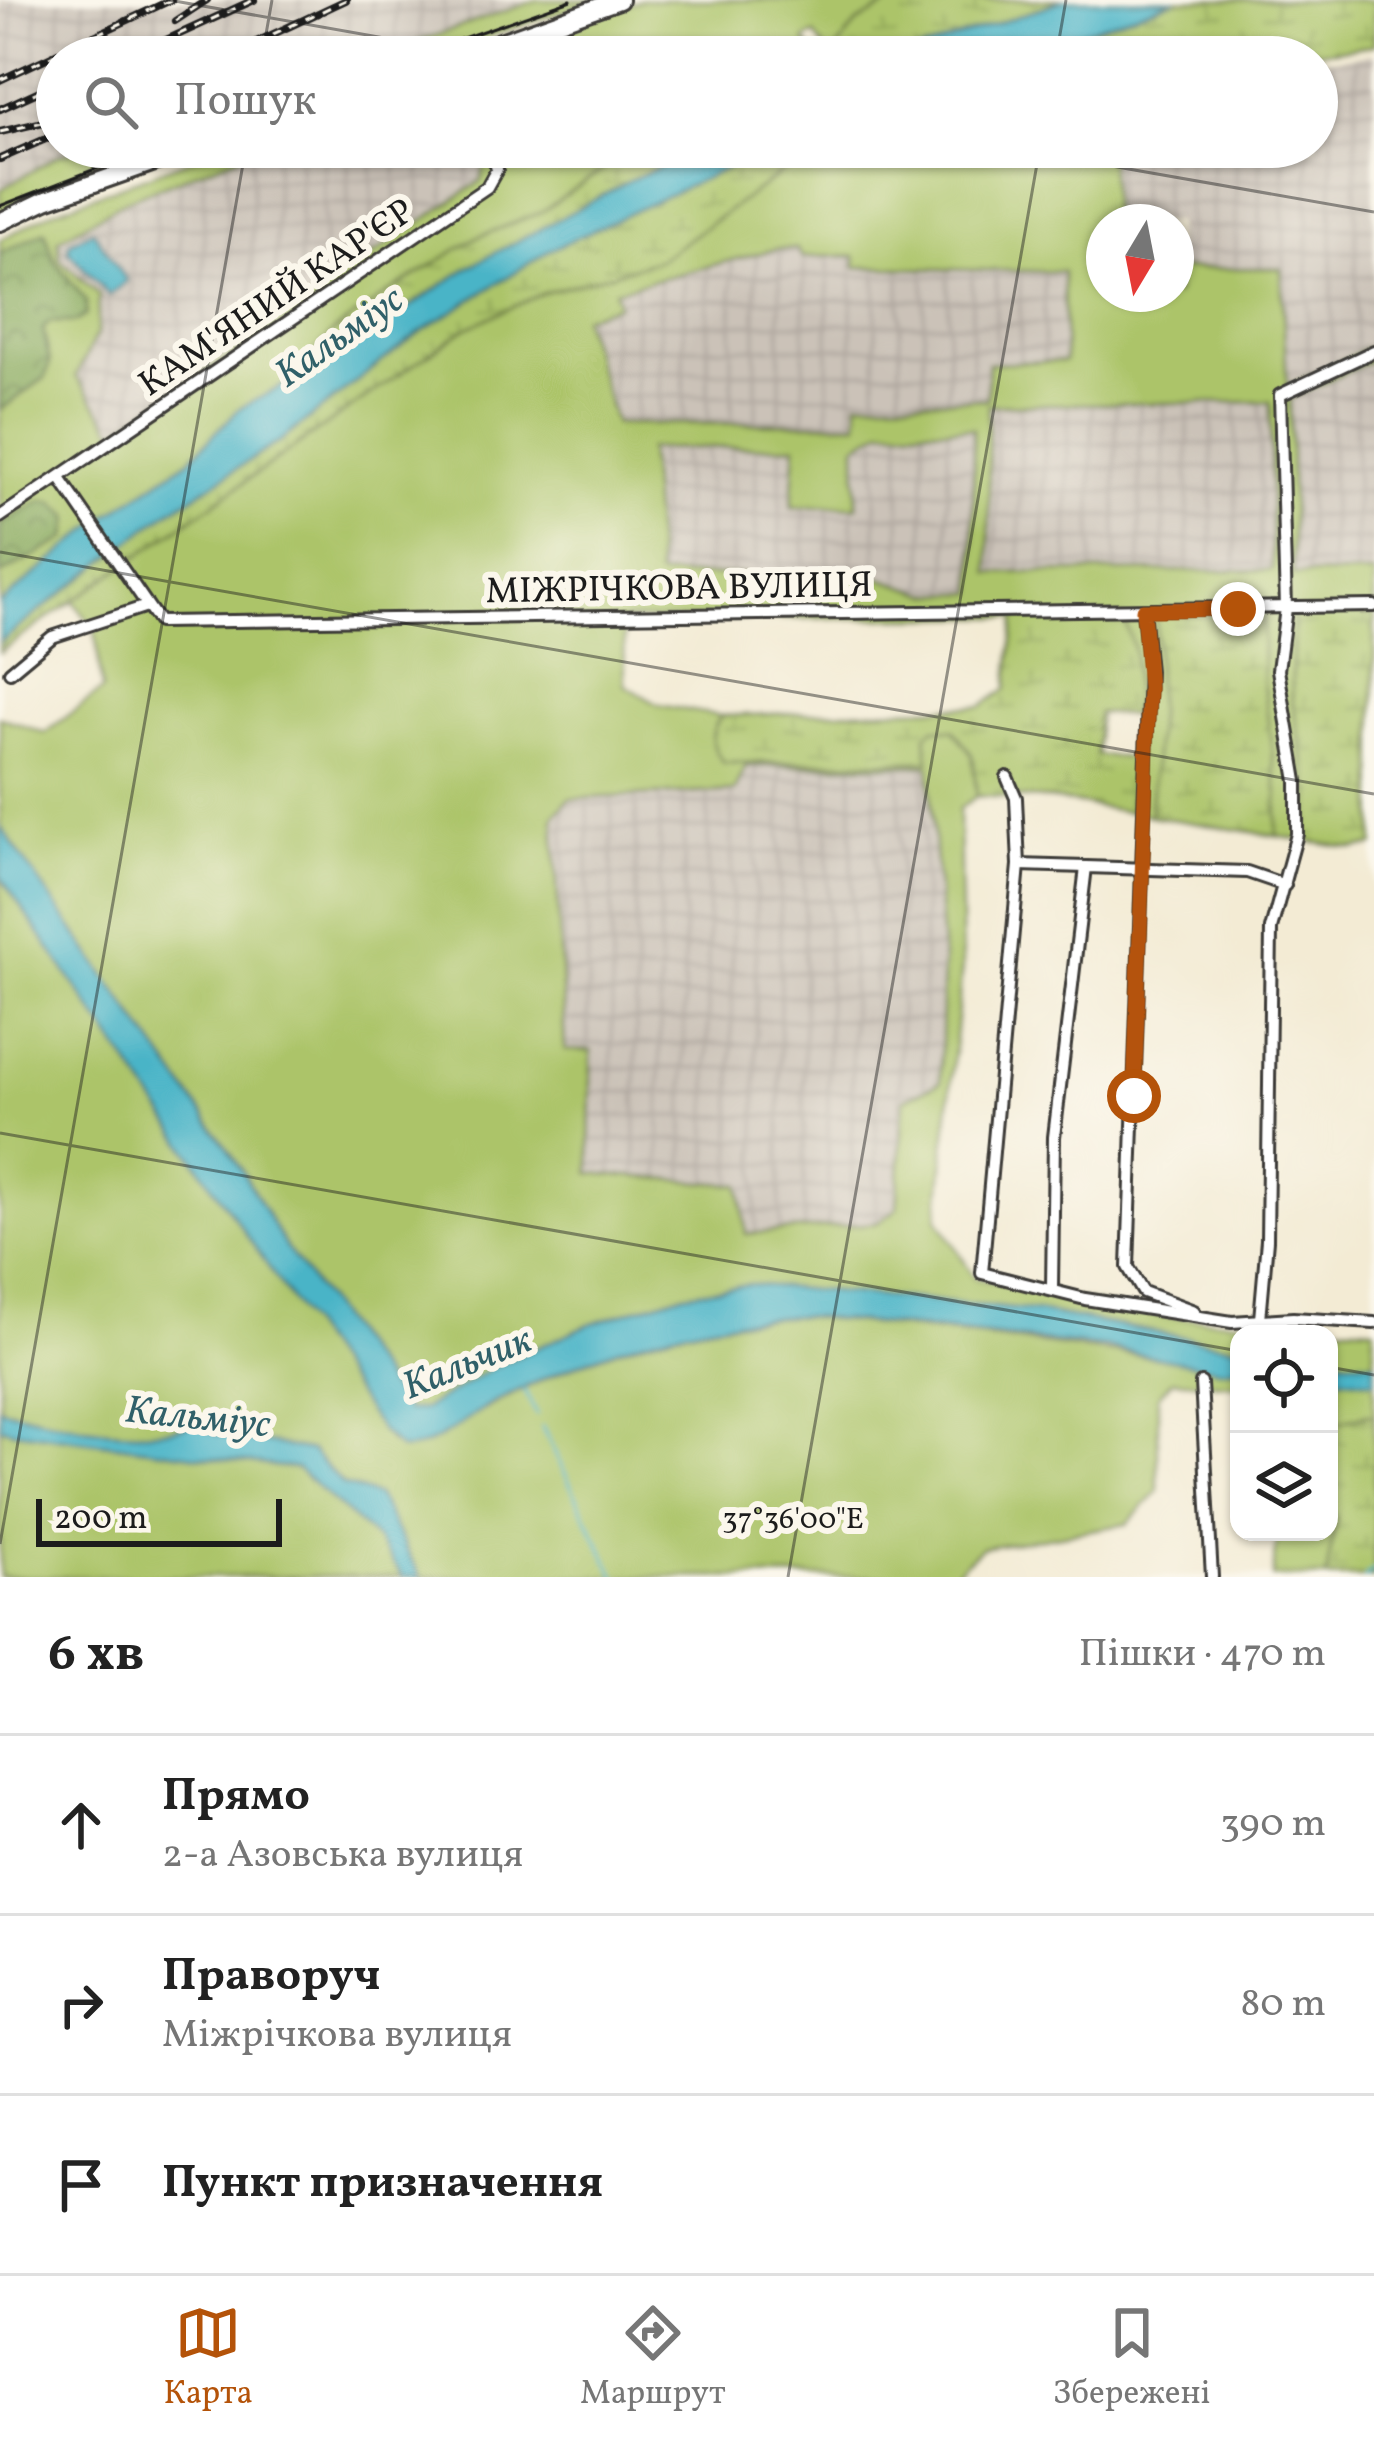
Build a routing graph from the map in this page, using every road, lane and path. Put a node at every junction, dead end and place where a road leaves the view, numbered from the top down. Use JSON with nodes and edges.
{"nodes":[{"id":1,"x":619,"y":0,"type":"edge"},
{"id":2,"x":517,"y":36,"type":"edge"},
{"id":3,"x":135,"y":168,"type":"edge"},
{"id":4,"x":496,"y":168,"type":"edge"},
{"id":5,"x":0,"y":222,"type":"edge"},
{"id":6,"x":1374,"y":351,"type":"edge"},
{"id":7,"x":60,"y":478,"type":"junction"},
{"id":8,"x":0,"y":518,"type":"edge"},
{"id":9,"x":1374,"y":606,"type":"edge"},
{"id":10,"x":147,"y":607,"type":"junction"},
{"id":11,"x":1286,"y":608,"type":"junction"},
{"id":12,"x":1143,"y":610,"type":"junction"},
{"id":13,"x":10,"y":672,"type":"dead end"},
{"id":14,"x":1007,"y":777,"type":"dead end"},
{"id":15,"x":1019,"y":865,"type":"junction"},
{"id":16,"x":1085,"y":868,"type":"junction"},
{"id":17,"x":1141,"y":870,"type":"junction"},
{"id":18,"x":1286,"y":885,"type":"junction"},
{"id":19,"x":1052,"y":1288,"type":"junction"},
{"id":20,"x":1196,"y":1314,"type":"junction"},
{"id":21,"x":1260,"y":1319,"type":"junction"},
{"id":22,"x":1374,"y":1323,"type":"edge"},
{"id":23,"x":1201,"y":1383,"type":"dead end"},
{"id":24,"x":1213,"y":1577,"type":"edge"}],
"edges":[{"from":1,"to":2,"type":"highway"},
{"from":3,"to":5,"type":"highway"},
{"from":4,"to":7,"type":"street","name":"КАМ'ЯНИЙ КАР'ЄР"},
{"from":6,"to":11,"type":"street"},
{"from":7,"to":8,"type":"street"},
{"from":7,"to":10,"type":"street"},
{"from":9,"to":11,"type":"street","name":"МІЖРІЧКОВА ВУЛИЦЯ"},
{"from":10,"to":12,"type":"street","name":"МІЖРІЧКОВА ВУЛИЦЯ"},
{"from":10,"to":13,"type":"street"},
{"from":11,"to":12,"type":"street","name":"МІЖРІЧКОВА ВУЛИЦЯ"},
{"from":11,"to":18,"type":"street"},
{"from":12,"to":17,"type":"street"},
{"from":14,"to":15,"type":"street"},
{"from":15,"to":16,"type":"street"},
{"from":15,"to":19,"type":"street"},
{"from":16,"to":17,"type":"street"},
{"from":16,"to":19,"type":"street"},
{"from":17,"to":18,"type":"street"},
{"from":17,"to":20,"type":"street"},
{"from":18,"to":21,"type":"street"},
{"from":19,"to":20,"type":"street"},
{"from":20,"to":21,"type":"street"},
{"from":21,"to":22,"type":"street"},
{"from":23,"to":24,"type":"street"}]}
